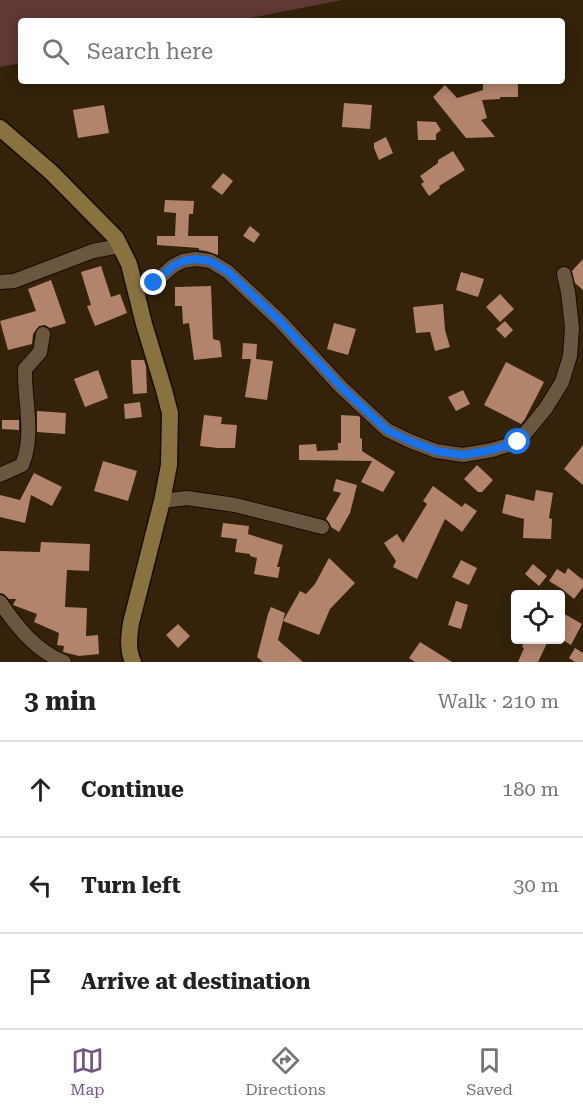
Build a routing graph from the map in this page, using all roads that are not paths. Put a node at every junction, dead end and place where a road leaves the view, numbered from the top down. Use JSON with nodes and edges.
{"nodes":[{"id":1,"x":0,"y":128,"type":"edge"},
{"id":2,"x":120,"y":246,"type":"junction"},
{"id":3,"x":564,"y":274,"type":"dead end"},
{"id":4,"x":0,"y":282,"type":"edge"},
{"id":5,"x":135,"y":288,"type":"junction"},
{"id":6,"x":43,"y":334,"type":"dead end"},
{"id":7,"x":0,"y":475,"type":"edge"},
{"id":8,"x":162,"y":501,"type":"junction"},
{"id":9,"x":322,"y":527,"type":"dead end"},
{"id":10,"x":0,"y":602,"type":"edge"},
{"id":11,"x":64,"y":662,"type":"edge"},
{"id":12,"x":133,"y":662,"type":"edge"}],
"edges":[{"from":1,"to":2,"type":"main road"},
{"from":2,"to":4,"type":"street"},
{"from":2,"to":5,"type":"main road"},
{"from":3,"to":5,"type":"street"},
{"from":5,"to":8,"type":"main road"},
{"from":6,"to":7,"type":"street"},
{"from":8,"to":9,"type":"street"},
{"from":8,"to":12,"type":"main road"},
{"from":10,"to":11,"type":"street"}]}
